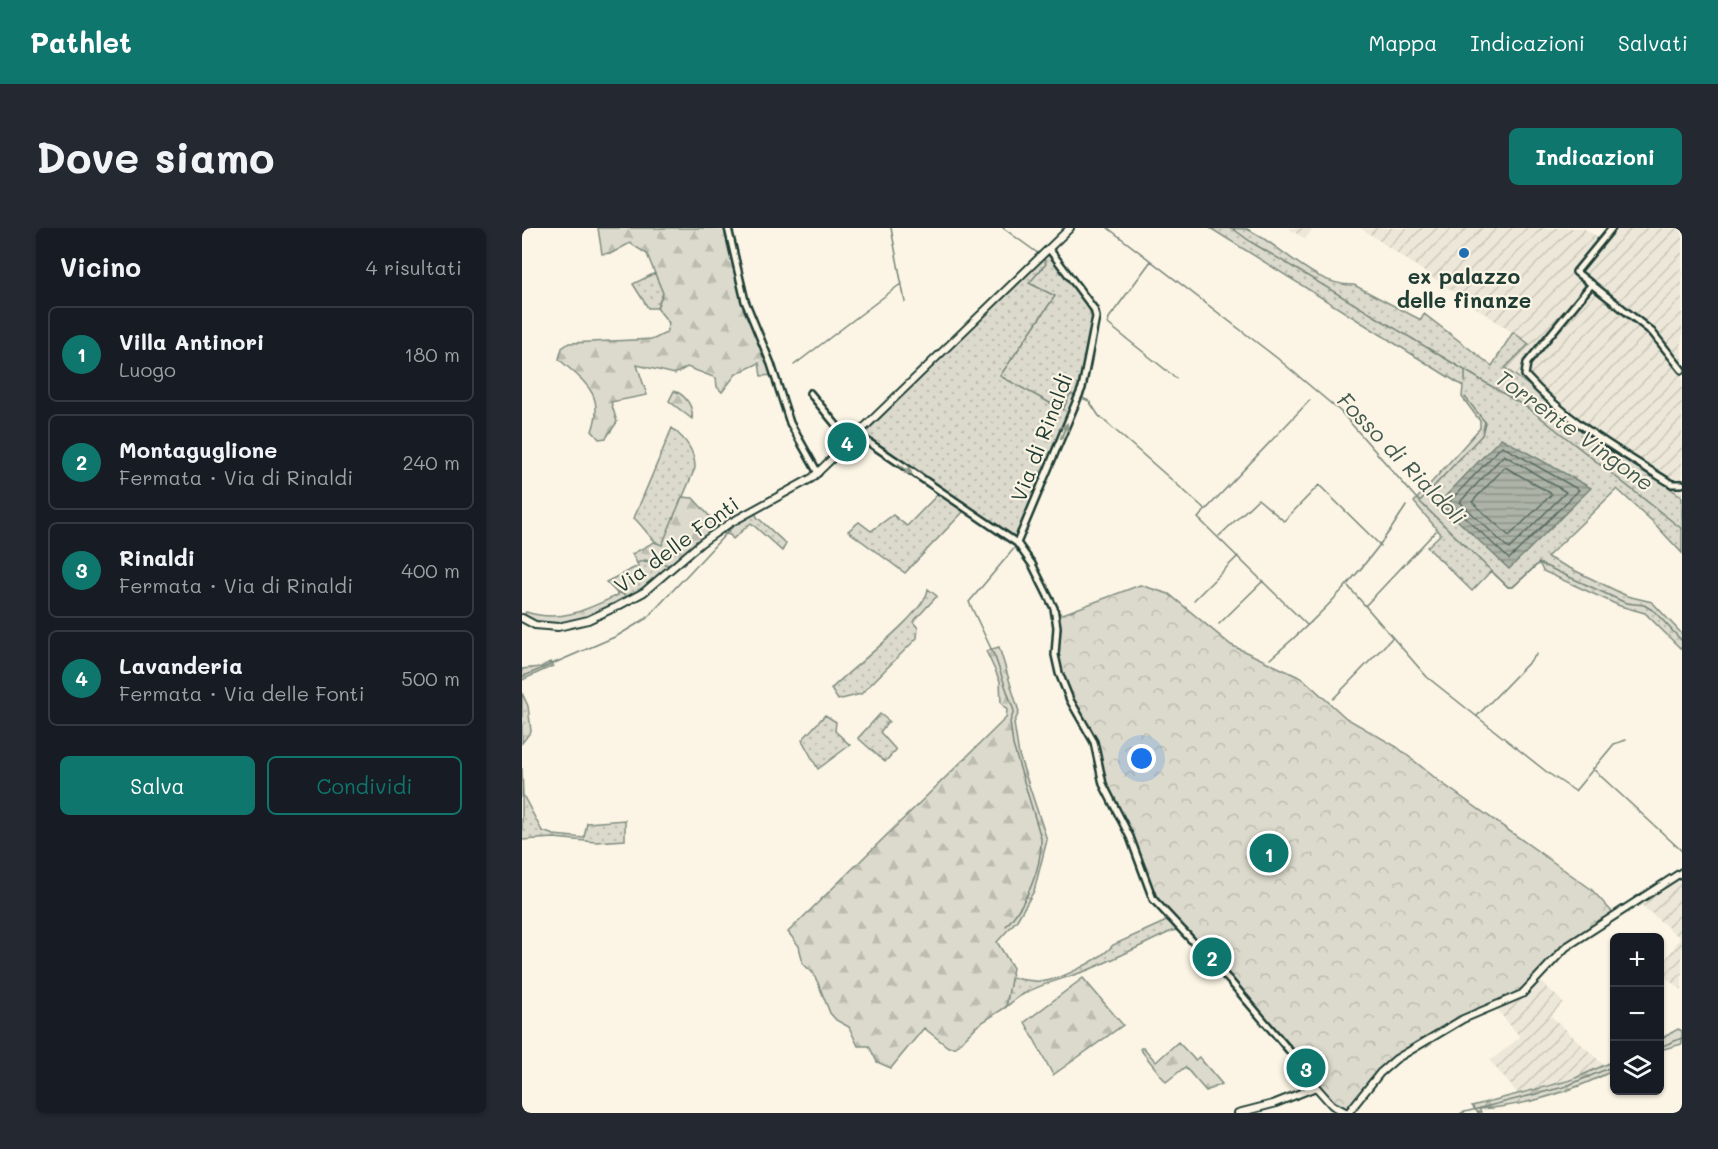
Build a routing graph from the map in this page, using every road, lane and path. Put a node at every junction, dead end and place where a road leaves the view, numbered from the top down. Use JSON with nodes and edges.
{"nodes":[{"id":1,"x":728,"y":228,"type":"edge"},
{"id":2,"x":1070,"y":228,"type":"edge"},
{"id":3,"x":1612,"y":228,"type":"edge"},
{"id":4,"x":1049,"y":249,"type":"junction"},
{"id":5,"x":1592,"y":284,"type":"junction"},
{"id":6,"x":1682,"y":370,"type":"edge"},
{"id":7,"x":810,"y":393,"type":"dead end"},
{"id":8,"x":858,"y":435,"type":"junction"},
{"id":9,"x":850,"y":442,"type":"junction"},
{"id":10,"x":818,"y":473,"type":"junction"},
{"id":11,"x":1682,"y":484,"type":"edge"},
{"id":12,"x":1017,"y":543,"type":"junction"},
{"id":13,"x":522,"y":618,"type":"edge"},
{"id":14,"x":1682,"y":872,"type":"edge"},
{"id":15,"x":1316,"y":1087,"type":"junction"},
{"id":16,"x":1238,"y":1113,"type":"edge"},
{"id":17,"x":1347,"y":1113,"type":"edge"}],
"edges":[{"from":1,"to":10,"type":"street"},
{"from":2,"to":4,"type":"street","name":"Via delle Fonti"},
{"from":3,"to":5,"type":"street"},
{"from":4,"to":8,"type":"street","name":"Via delle Fonti"},
{"from":12,"to":4,"type":"street","name":"Via di Rinaldi","one_way":true},
{"from":5,"to":6,"type":"street"},
{"from":5,"to":11,"type":"street"},
{"from":7,"to":9,"type":"street"},
{"from":8,"to":9,"type":"street","name":"Via delle Fonti"},
{"from":8,"to":12,"type":"street","one_way":true},
{"from":9,"to":10,"type":"street","name":"Via delle Fonti"},
{"from":10,"to":13,"type":"street","name":"Via delle Fonti"},
{"from":12,"to":15,"type":"street"},
{"from":14,"to":17,"type":"street"},
{"from":15,"to":16,"type":"street"},
{"from":15,"to":17,"type":"street"}]}
